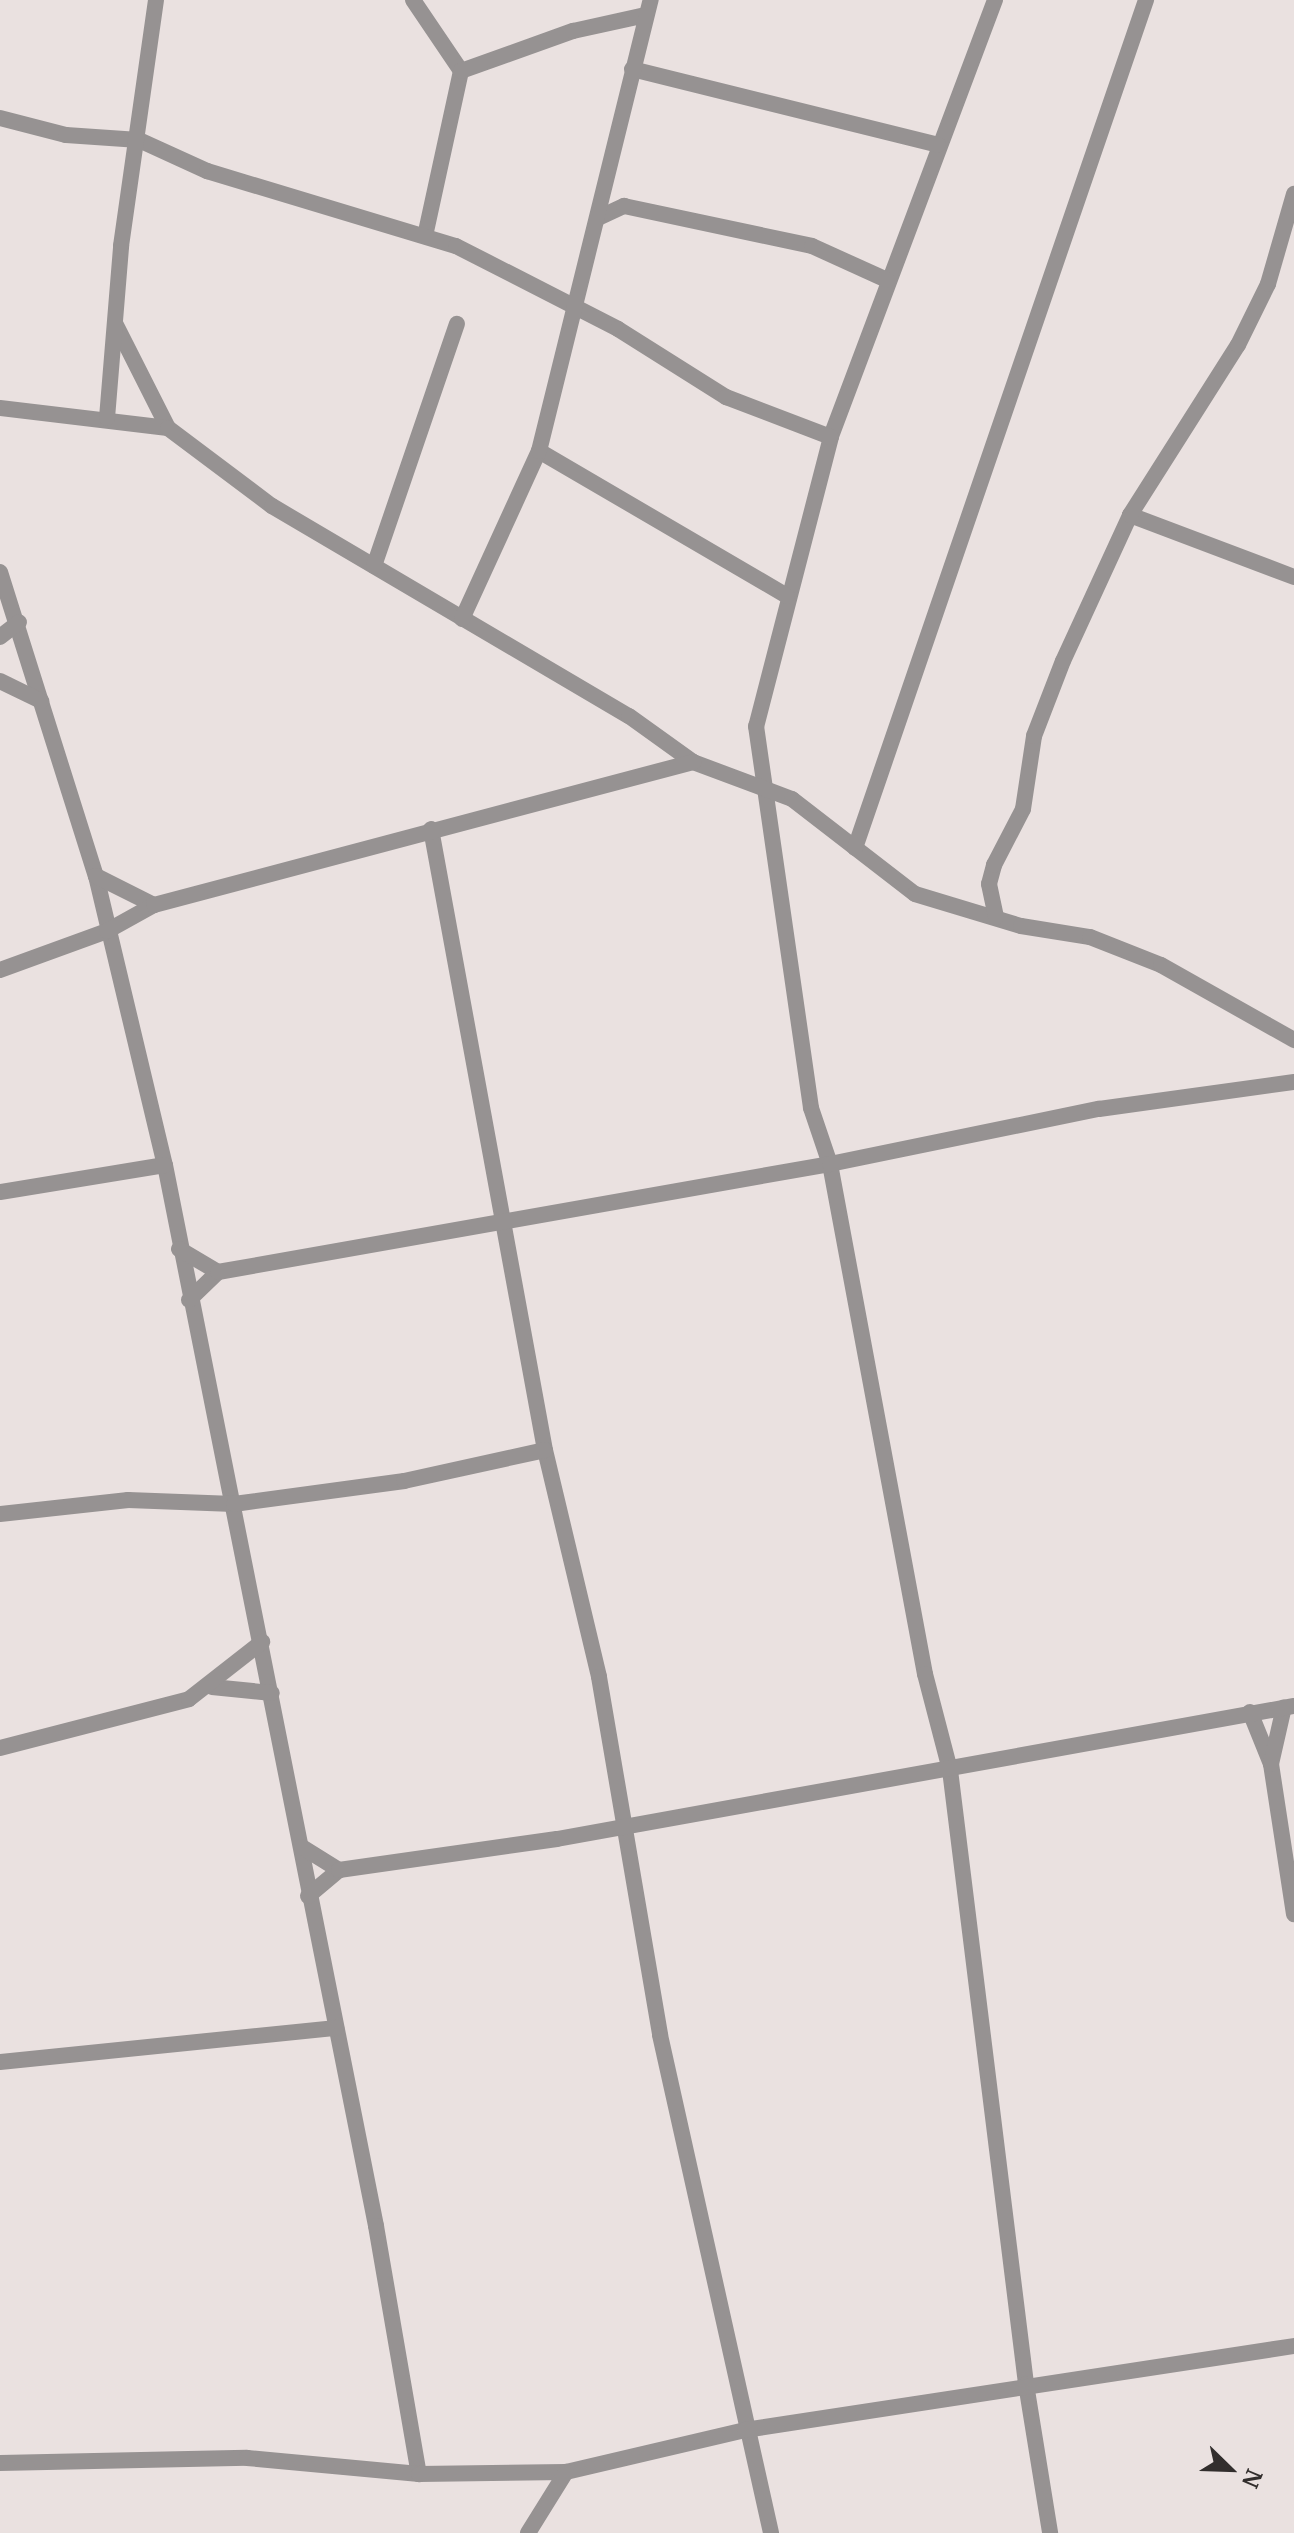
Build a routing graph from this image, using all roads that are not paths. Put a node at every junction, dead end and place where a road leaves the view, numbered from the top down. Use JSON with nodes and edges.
{"nodes":[{"id":1,"x":156,"y":0,"type":"edge"},
{"id":2,"x":413,"y":0,"type":"edge"},
{"id":3,"x":995,"y":0,"type":"edge"},
{"id":4,"x":1146,"y":0,"type":"edge"},
{"id":5,"x":648,"y":8,"type":"edge"},
{"id":6,"x":632,"y":69,"type":"junction"},
{"id":7,"x":461,"y":71,"type":"junction"},
{"id":8,"x":0,"y":118,"type":"edge"},
{"id":9,"x":139,"y":140,"type":"junction"},
{"id":10,"x":938,"y":145,"type":"junction"},
{"id":11,"x":1294,"y":194,"type":"edge"},
{"id":12,"x":598,"y":218,"type":"junction"},
{"id":13,"x":425,"y":236,"type":"junction"},
{"id":14,"x":887,"y":280,"type":"junction"},
{"id":15,"x":579,"y":308,"type":"junction"},
{"id":16,"x":457,"y":324,"type":"dead end"},
{"id":17,"x":116,"y":325,"type":"junction"},
{"id":18,"x":0,"y":408,"type":"edge"},
{"id":19,"x":107,"y":418,"type":"junction"},
{"id":20,"x":168,"y":428,"type":"junction"},
{"id":21,"x":831,"y":437,"type":"junction"},
{"id":22,"x":539,"y":451,"type":"junction"},
{"id":23,"x":1130,"y":515,"type":"junction"},
{"id":24,"x":374,"y":566,"type":"junction"},
{"id":25,"x":0,"y":572,"type":"edge"},
{"id":26,"x":1294,"y":577,"type":"edge"},
{"id":27,"x":787,"y":596,"type":"junction"},
{"id":28,"x":462,"y":619,"type":"junction"},
{"id":29,"x":19,"y":622,"type":"junction"},
{"id":30,"x":0,"y":637,"type":"edge"},
{"id":31,"x":0,"y":681,"type":"edge"},
{"id":32,"x":41,"y":701,"type":"junction"},
{"id":33,"x":693,"y":762,"type":"junction"},
{"id":34,"x":762,"y":787,"type":"junction"},
{"id":35,"x":431,"y":829,"type":"junction"},
{"id":36,"x":855,"y":848,"type":"junction"},
{"id":37,"x":96,"y":876,"type":"junction"},
{"id":38,"x":154,"y":905,"type":"junction"},
{"id":39,"x":996,"y":917,"type":"junction"},
{"id":40,"x":107,"y":931,"type":"junction"},
{"id":41,"x":0,"y":970,"type":"edge"},
{"id":42,"x":1294,"y":1040,"type":"edge"},
{"id":43,"x":1294,"y":1082,"type":"edge"},
{"id":44,"x":830,"y":1164,"type":"junction"},
{"id":45,"x":165,"y":1165,"type":"junction"},
{"id":46,"x":0,"y":1192,"type":"edge"},
{"id":47,"x":506,"y":1217,"type":"junction"},
{"id":48,"x":179,"y":1249,"type":"junction"},
{"id":49,"x":218,"y":1272,"type":"junction"},
{"id":50,"x":189,"y":1300,"type":"junction"},
{"id":51,"x":545,"y":1450,"type":"junction"},
{"id":52,"x":234,"y":1504,"type":"junction"},
{"id":53,"x":0,"y":1514,"type":"edge"},
{"id":54,"x":262,"y":1642,"type":"junction"},
{"id":55,"x":212,"y":1687,"type":"junction"},
{"id":56,"x":272,"y":1693,"type":"junction"},
{"id":57,"x":1289,"y":1707,"type":"edge"},
{"id":58,"x":1250,"y":1712,"type":"junction"},
{"id":59,"x":0,"y":1748,"type":"edge"},
{"id":60,"x":1271,"y":1764,"type":"junction"},
{"id":61,"x":950,"y":1770,"type":"junction"},
{"id":62,"x":625,"y":1827,"type":"junction"},
{"id":63,"x":302,"y":1847,"type":"junction"},
{"id":64,"x":339,"y":1870,"type":"junction"},
{"id":65,"x":308,"y":1896,"type":"junction"},
{"id":66,"x":1294,"y":1914,"type":"edge"},
{"id":67,"x":336,"y":2028,"type":"junction"},
{"id":68,"x":0,"y":2062,"type":"edge"},
{"id":69,"x":1294,"y":2346,"type":"edge"},
{"id":70,"x":1026,"y":2384,"type":"junction"},
{"id":71,"x":745,"y":2430,"type":"junction"},
{"id":72,"x":0,"y":2463,"type":"edge"},
{"id":73,"x":566,"y":2472,"type":"junction"},
{"id":74,"x":419,"y":2474,"type":"junction"},
{"id":75,"x":528,"y":2533,"type":"edge"},
{"id":76,"x":771,"y":2533,"type":"edge"},
{"id":77,"x":1050,"y":2533,"type":"edge"}],
"edges":[{"from":1,"to":9,"type":"street"},
{"from":2,"to":7,"type":"street"},
{"from":3,"to":10,"type":"street"},
{"from":4,"to":36,"type":"street"},
{"from":5,"to":6,"type":"street"},
{"from":5,"to":7,"type":"street"},
{"from":6,"to":10,"type":"street"},
{"from":6,"to":12,"type":"street"},
{"from":7,"to":13,"type":"street"},
{"from":8,"to":9,"type":"street"},
{"from":9,"to":13,"type":"street"},
{"from":9,"to":17,"type":"street"},
{"from":10,"to":14,"type":"street"},
{"from":11,"to":23,"type":"street"},
{"from":12,"to":14,"type":"street"},
{"from":12,"to":15,"type":"street"},
{"from":13,"to":15,"type":"street"},
{"from":14,"to":21,"type":"street"},
{"from":15,"to":21,"type":"street"},
{"from":15,"to":22,"type":"street"},
{"from":16,"to":24,"type":"street"},
{"from":17,"to":19,"type":"street"},
{"from":17,"to":20,"type":"street"},
{"from":18,"to":19,"type":"street"},
{"from":19,"to":20,"type":"street"},
{"from":20,"to":24,"type":"street"},
{"from":21,"to":27,"type":"street"},
{"from":22,"to":27,"type":"street"},
{"from":22,"to":28,"type":"street"},
{"from":23,"to":26,"type":"street"},
{"from":23,"to":39,"type":"street"},
{"from":24,"to":28,"type":"street"},
{"from":25,"to":29,"type":"street"},
{"from":27,"to":34,"type":"street"},
{"from":28,"to":33,"type":"street"},
{"from":29,"to":30,"type":"street"},
{"from":29,"to":32,"type":"street"},
{"from":31,"to":32,"type":"street"},
{"from":32,"to":37,"type":"street"},
{"from":33,"to":34,"type":"street"},
{"from":33,"to":35,"type":"street"},
{"from":34,"to":36,"type":"street"},
{"from":34,"to":44,"type":"street"},
{"from":35,"to":38,"type":"street"},
{"from":35,"to":47,"type":"street"},
{"from":36,"to":39,"type":"street"},
{"from":37,"to":38,"type":"street"},
{"from":37,"to":40,"type":"street"},
{"from":38,"to":40,"type":"street"},
{"from":39,"to":42,"type":"street"},
{"from":40,"to":41,"type":"street"},
{"from":40,"to":45,"type":"street"},
{"from":43,"to":44,"type":"street"},
{"from":44,"to":47,"type":"street"},
{"from":44,"to":61,"type":"street"},
{"from":45,"to":46,"type":"street"},
{"from":45,"to":48,"type":"street"},
{"from":47,"to":49,"type":"street"},
{"from":47,"to":51,"type":"street"},
{"from":48,"to":49,"type":"street"},
{"from":48,"to":50,"type":"street"},
{"from":49,"to":50,"type":"street"},
{"from":50,"to":52,"type":"street"},
{"from":51,"to":52,"type":"street"},
{"from":51,"to":62,"type":"street"},
{"from":52,"to":53,"type":"street"},
{"from":52,"to":54,"type":"street"},
{"from":54,"to":55,"type":"street"},
{"from":54,"to":56,"type":"street"},
{"from":55,"to":56,"type":"street"},
{"from":55,"to":59,"type":"street"},
{"from":56,"to":63,"type":"street"},
{"from":57,"to":58,"type":"street"},
{"from":57,"to":60,"type":"street"},
{"from":58,"to":60,"type":"street"},
{"from":58,"to":61,"type":"street"},
{"from":60,"to":66,"type":"street"},
{"from":61,"to":62,"type":"street"},
{"from":61,"to":70,"type":"street"},
{"from":62,"to":64,"type":"street"},
{"from":62,"to":71,"type":"street"},
{"from":63,"to":64,"type":"street"},
{"from":63,"to":65,"type":"street"},
{"from":64,"to":65,"type":"street"},
{"from":65,"to":67,"type":"street"},
{"from":67,"to":68,"type":"street"},
{"from":67,"to":74,"type":"street"},
{"from":69,"to":70,"type":"street"},
{"from":70,"to":71,"type":"street"},
{"from":70,"to":77,"type":"street"},
{"from":71,"to":73,"type":"street"},
{"from":71,"to":76,"type":"street"},
{"from":72,"to":74,"type":"street"},
{"from":73,"to":74,"type":"street"},
{"from":73,"to":75,"type":"street"}]}
